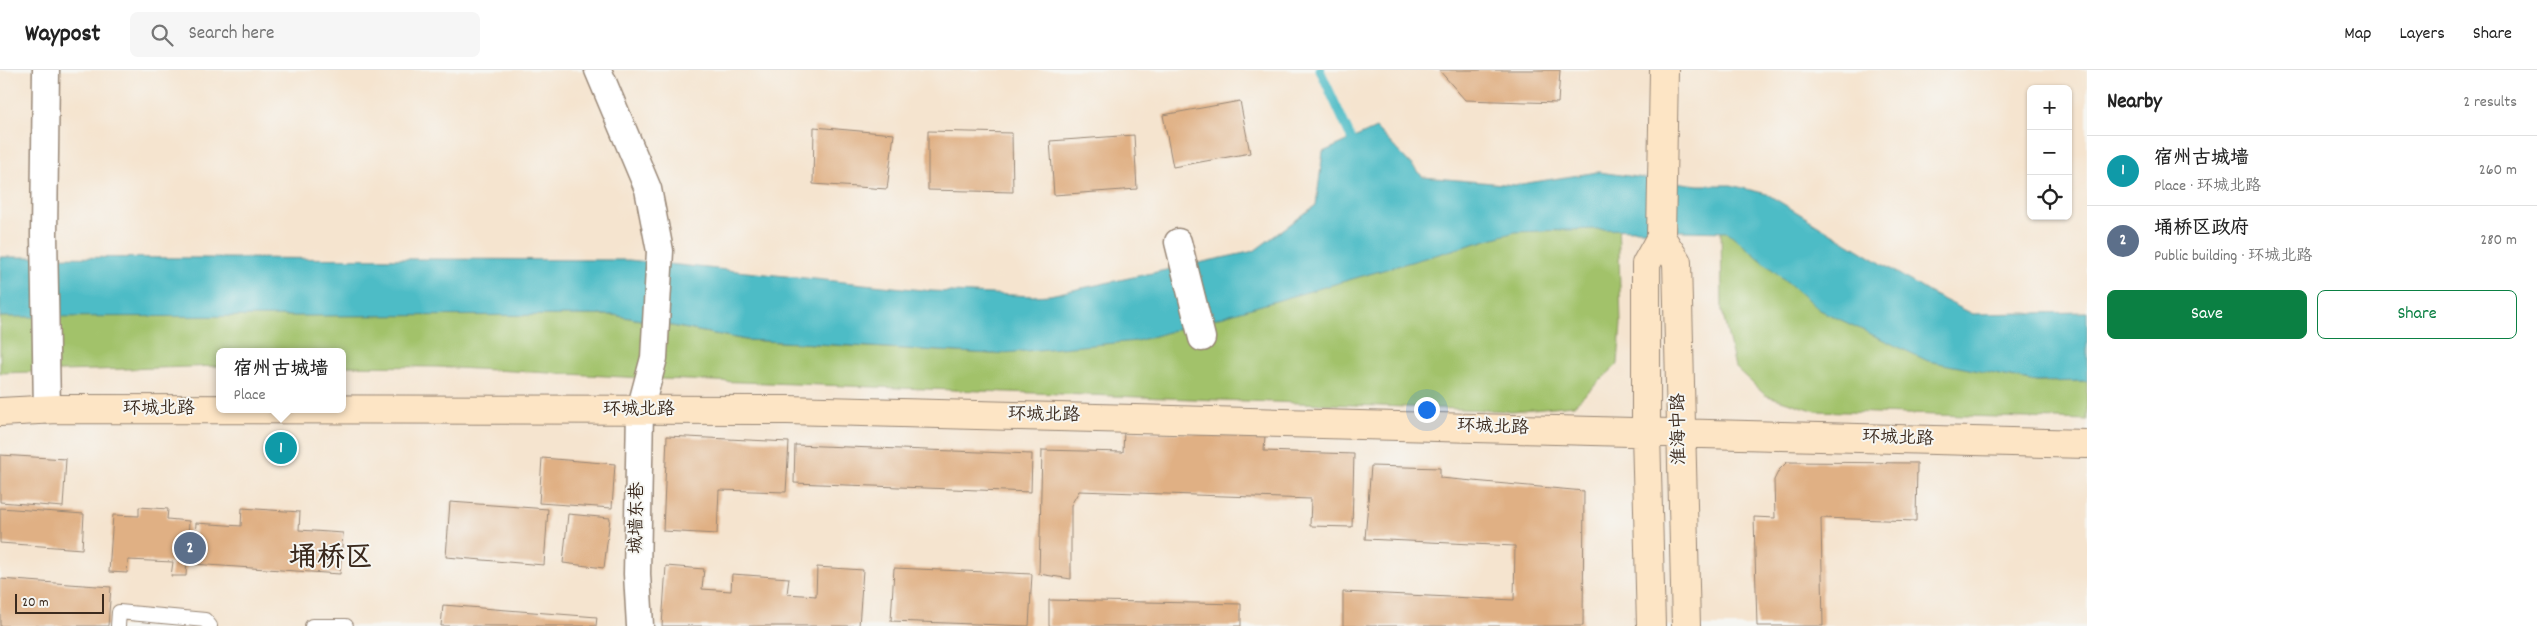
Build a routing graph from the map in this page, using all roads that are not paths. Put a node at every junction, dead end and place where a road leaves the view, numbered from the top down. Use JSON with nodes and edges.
{"nodes":[{"id":1,"x":46,"y":70,"type":"edge"},
{"id":2,"x":598,"y":70,"type":"edge"},
{"id":3,"x":1664,"y":70,"type":"edge"},
{"id":4,"x":1661,"y":237,"type":"junction"},
{"id":5,"x":1178,"y":242,"type":"dead end"},
{"id":6,"x":1202,"y":338,"type":"dead end"},
{"id":7,"x":47,"y":410,"type":"junction"},
{"id":8,"x":216,"y":410,"type":"edge"},
{"id":9,"x":346,"y":410,"type":"edge"},
{"id":10,"x":640,"y":410,"type":"junction"},
{"id":11,"x":0,"y":412,"type":"edge"},
{"id":12,"x":1646,"y":433,"type":"junction"},
{"id":13,"x":1680,"y":433,"type":"junction"},
{"id":14,"x":2087,"y":444,"type":"edge"},
{"id":15,"x":118,"y":626,"type":"edge"},
{"id":16,"x":210,"y":626,"type":"edge"},
{"id":17,"x":312,"y":626,"type":"edge"},
{"id":18,"x":346,"y":626,"type":"edge"},
{"id":19,"x":640,"y":626,"type":"edge"},
{"id":20,"x":1651,"y":626,"type":"edge"},
{"id":21,"x":1686,"y":626,"type":"edge"}],
"edges":[{"from":1,"to":7,"type":"street"},
{"from":2,"to":10,"type":"street","name":"城墙东巷"},
{"from":3,"to":4,"type":"main road","name":"淮海中路"},
{"from":4,"to":12,"type":"main road","name":"淮海中路"},
{"from":4,"to":13,"type":"main road","name":"淮海中路"},
{"from":5,"to":6,"type":"street"},
{"from":7,"to":8,"type":"main road","name":"环城北路"},
{"from":7,"to":11,"type":"main road","name":"环城北路"},
{"from":9,"to":10,"type":"main road","name":"环城北路"},
{"from":10,"to":12,"type":"main road","name":"环城北路"},
{"from":10,"to":19,"type":"street","name":"城墙东巷"},
{"from":12,"to":13,"type":"main road","name":"环城北路"},
{"from":12,"to":20,"type":"main road","name":"淮海中路"},
{"from":13,"to":14,"type":"main road","name":"环城北路"},
{"from":13,"to":21,"type":"main road","name":"淮海中路"},
{"from":15,"to":16,"type":"lane"},
{"from":17,"to":18,"type":"lane"}]}
